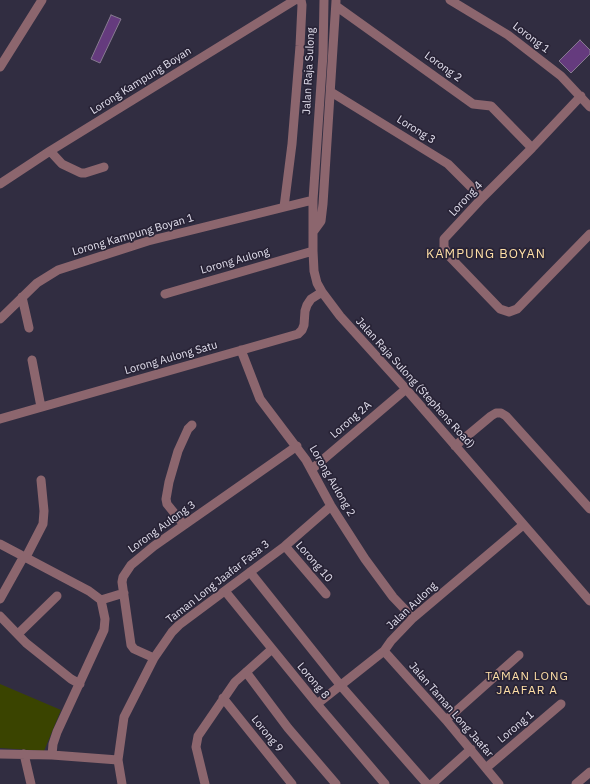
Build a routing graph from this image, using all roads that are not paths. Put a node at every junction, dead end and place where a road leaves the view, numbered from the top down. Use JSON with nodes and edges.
{"nodes":[{"id":1,"x":42,"y":0,"type":"edge"},
{"id":2,"x":295,"y":0,"type":"edge"},
{"id":3,"x":301,"y":0,"type":"edge"},
{"id":4,"x":324,"y":0,"type":"edge"},
{"id":5,"x":450,"y":0,"type":"edge"},
{"id":6,"x":336,"y":3,"type":"edge"},
{"id":7,"x":0,"y":67,"type":"edge"},
{"id":8,"x":331,"y":92,"type":"junction"},
{"id":9,"x":581,"y":96,"type":"junction"},
{"id":10,"x":590,"y":107,"type":"edge"},
{"id":11,"x":318,"y":143,"type":"joint"},
{"id":12,"x":532,"y":148,"type":"junction"},
{"id":13,"x":50,"y":151,"type":"junction"},
{"id":14,"x":104,"y":167,"type":"dead end"},
{"id":15,"x":0,"y":184,"type":"edge"},
{"id":16,"x":482,"y":198,"type":"junction"},
{"id":17,"x":313,"y":200,"type":"junction"},
{"id":18,"x":284,"y":206,"type":"junction"},
{"id":19,"x":313,"y":232,"type":"junction"},
{"id":20,"x":590,"y":234,"type":"edge"},
{"id":21,"x":313,"y":251,"type":"junction"},
{"id":22,"x":322,"y":292,"type":"junction"},
{"id":23,"x":165,"y":294,"type":"dead end"},
{"id":24,"x":22,"y":297,"type":"junction"},
{"id":25,"x":0,"y":319,"type":"edge"},
{"id":26,"x":29,"y":328,"type":"dead end"},
{"id":27,"x":241,"y":350,"type":"junction"},
{"id":28,"x":32,"y":360,"type":"dead end"},
{"id":29,"x":406,"y":389,"type":"junction"},
{"id":30,"x":41,"y":407,"type":"junction"},
{"id":31,"x":0,"y":419,"type":"edge"},
{"id":32,"x":192,"y":425,"type":"dead end"},
{"id":33,"x":297,"y":446,"type":"junction"},
{"id":34,"x":455,"y":446,"type":"junction"},
{"id":35,"x":312,"y":469,"type":"junction"},
{"id":36,"x":41,"y":480,"type":"dead end"},
{"id":37,"x":331,"y":506,"type":"junction"},
{"id":38,"x":590,"y":509,"type":"edge"},
{"id":39,"x":184,"y":525,"type":"junction"},
{"id":40,"x":523,"y":525,"type":"junction"},
{"id":41,"x":0,"y":544,"type":"edge"},
{"id":42,"x":285,"y":546,"type":"junction"},
{"id":43,"x":25,"y":556,"type":"junction"},
{"id":44,"x":250,"y":572,"type":"junction"},
{"id":45,"x":225,"y":591,"type":"junction"},
{"id":46,"x":124,"y":593,"type":"junction"},
{"id":47,"x":326,"y":594,"type":"dead end"},
{"id":48,"x":57,"y":596,"type":"dead end"},
{"id":49,"x":0,"y":600,"type":"edge"},
{"id":50,"x":100,"y":600,"type":"junction"},
{"id":51,"x":590,"y":601,"type":"edge"},
{"id":52,"x":0,"y":616,"type":"edge"},
{"id":53,"x":413,"y":618,"type":"junction"},
{"id":54,"x":18,"y":634,"type":"junction"},
{"id":55,"x":272,"y":649,"type":"junction"},
{"id":56,"x":384,"y":651,"type":"junction"},
{"id":57,"x":519,"y":655,"type":"dead end"},
{"id":58,"x":154,"y":658,"type":"junction"},
{"id":59,"x":246,"y":672,"type":"junction"},
{"id":60,"x":80,"y":684,"type":"junction"},
{"id":61,"x":341,"y":686,"type":"junction"},
{"id":62,"x":223,"y":698,"type":"junction"},
{"id":63,"x":317,"y":704,"type":"junction"},
{"id":64,"x":561,"y":704,"type":"dead end"},
{"id":65,"x":446,"y":720,"type":"junction"},
{"id":66,"x":470,"y":749,"type":"junction"},
{"id":67,"x":0,"y":754,"type":"edge"},
{"id":68,"x":24,"y":754,"type":"junction"},
{"id":69,"x":52,"y":755,"type":"junction"},
{"id":70,"x":118,"y":760,"type":"junction"},
{"id":71,"x":486,"y":768,"type":"junction"},
{"id":72,"x":590,"y":772,"type":"edge"},
{"id":73,"x":31,"y":784,"type":"edge"},
{"id":74,"x":122,"y":784,"type":"edge"},
{"id":75,"x":205,"y":784,"type":"edge"},
{"id":76,"x":292,"y":784,"type":"edge"},
{"id":77,"x":336,"y":784,"type":"edge"},
{"id":78,"x":385,"y":784,"type":"edge"},
{"id":79,"x":427,"y":784,"type":"edge"},
{"id":80,"x":432,"y":784,"type":"edge"},
{"id":81,"x":499,"y":784,"type":"edge"},
{"id":82,"x":576,"y":784,"type":"edge"}],
"edges":[{"from":1,"to":7,"type":"street"},
{"from":2,"to":13,"type":"street","name":"Lorong Kampung Boyan"},
{"from":3,"to":18,"type":"street"},
{"from":4,"to":11,"type":"street","name":"Jalan Raja Sulong"},
{"from":5,"to":9,"type":"street","name":"Lorong 1"},
{"from":6,"to":8,"type":"street"},
{"from":6,"to":12,"type":"street","name":"Lorong 2"},
{"from":8,"to":16,"type":"street","name":"Lorong 3"},
{"from":8,"to":19,"type":"street"},
{"from":9,"to":10,"type":"street","name":"Lorong 1"},
{"from":9,"to":12,"type":"street","name":"Lorong 4"},
{"from":11,"to":17,"type":"street","name":"Jalan Raja Sulong (Stephens Road)"},
{"from":12,"to":16,"type":"street","name":"Lorong 4"},
{"from":13,"to":14,"type":"street"},
{"from":13,"to":15,"type":"street","name":"Lorong Kampung Boyan"},
{"from":16,"to":20,"type":"street","name":"Lorong 4"},
{"from":17,"to":18,"type":"street","name":"Lorong Kampung Boyan 1"},
{"from":17,"to":19,"type":"street","name":"Jalan Raja Sulong (Stephens Road)"},
{"from":18,"to":24,"type":"street","name":"Lorong Kampung Boyan 1"},
{"from":19,"to":21,"type":"street","name":"Jalan Raja Sulong (Stephens Road)"},
{"from":21,"to":22,"type":"street","name":"Jalan Raja Sulong (Stephens Road)"},
{"from":21,"to":23,"type":"street","name":"Lorong Aulong"},
{"from":22,"to":27,"type":"street","name":"Lorong Aulong Satu"},
{"from":22,"to":29,"type":"street","name":"Jalan Raja Sulong (Stephens Road)"},
{"from":24,"to":25,"type":"street","name":"Lorong Kampung Boyan 1"},
{"from":24,"to":26,"type":"street"},
{"from":27,"to":30,"type":"street","name":"Lorong Aulong Satu"},
{"from":27,"to":33,"type":"street","name":"Lorong Aulong 2"},
{"from":28,"to":30,"type":"street"},
{"from":29,"to":34,"type":"street","name":"Jalan Raja Sulong (Stephens Road)"},
{"from":29,"to":35,"type":"street","name":"Lorong 2A"},
{"from":30,"to":31,"type":"street","name":"Lorong Aulong Satu"},
{"from":32,"to":39,"type":"street"},
{"from":33,"to":35,"type":"street","name":"Lorong Aulong 2"},
{"from":33,"to":39,"type":"street","name":"Lorong Aulong 3"},
{"from":34,"to":38,"type":"street"},
{"from":34,"to":40,"type":"street","name":"Jalan Raja Sulong (Stephens Road)"},
{"from":35,"to":37,"type":"street","name":"Lorong Aulong 2"},
{"from":36,"to":43,"type":"street"},
{"from":37,"to":42,"type":"street","name":"Taman Long Jaafar Fasa 3"},
{"from":37,"to":53,"type":"street","name":"Lorong Aulong 2"},
{"from":39,"to":46,"type":"street","name":"Lorong Aulong 3"},
{"from":40,"to":51,"type":"street","name":"Jalan Raja Sulong (Stephens Road)"},
{"from":40,"to":53,"type":"street","name":"Jalan Aulong"},
{"from":41,"to":43,"type":"street"},
{"from":42,"to":44,"type":"street","name":"Taman Long Jaafar Fasa 3"},
{"from":42,"to":47,"type":"street","name":"Lorong 10"},
{"from":43,"to":49,"type":"street"},
{"from":43,"to":50,"type":"street"},
{"from":44,"to":45,"type":"street","name":"Taman Long Jaafar Fasa 3"},
{"from":44,"to":61,"type":"street"},
{"from":45,"to":55,"type":"street","name":"Lorong 8"},
{"from":45,"to":58,"type":"street","name":"Taman Long Jaafar Fasa 3"},
{"from":46,"to":50,"type":"street"},
{"from":46,"to":58,"type":"street","name":"Lorong Aulong 3"},
{"from":48,"to":54,"type":"street"},
{"from":50,"to":60,"type":"street"},
{"from":52,"to":54,"type":"street"},
{"from":53,"to":56,"type":"street","name":"Jalan Aulong"},
{"from":54,"to":60,"type":"street"},
{"from":55,"to":59,"type":"street"},
{"from":55,"to":63,"type":"street","name":"Lorong 8"},
{"from":56,"to":61,"type":"street","name":"Jalan Aulong"},
{"from":56,"to":65,"type":"street","name":"Jalan Taman Long Jaafar"},
{"from":57,"to":65,"type":"street"},
{"from":58,"to":70,"type":"street","name":"Taman Long Jaafar Fasa 3"},
{"from":59,"to":62,"type":"street"},
{"from":59,"to":77,"type":"street"},
{"from":60,"to":69,"type":"street"},
{"from":61,"to":63,"type":"street","name":"Jalan Aulong"},
{"from":61,"to":79,"type":"street"},
{"from":62,"to":75,"type":"street"},
{"from":62,"to":76,"type":"street","name":"Lorong 9"},
{"from":63,"to":78,"type":"street","name":"Lorong 8"},
{"from":64,"to":71,"type":"street","name":"Lorong 1"},
{"from":65,"to":66,"type":"street","name":"Jalan Taman Long Jaafar"},
{"from":66,"to":71,"type":"street","name":"Jalan Taman Long Jaafar"},
{"from":66,"to":80,"type":"street"},
{"from":67,"to":68,"type":"street"},
{"from":68,"to":69,"type":"street"},
{"from":68,"to":73,"type":"street"},
{"from":69,"to":70,"type":"street"},
{"from":70,"to":74,"type":"street","name":"Taman Long Jaafar Fasa 3"},
{"from":71,"to":81,"type":"street","name":"Jalan Taman Long Jaafar"},
{"from":72,"to":82,"type":"street"}]}
